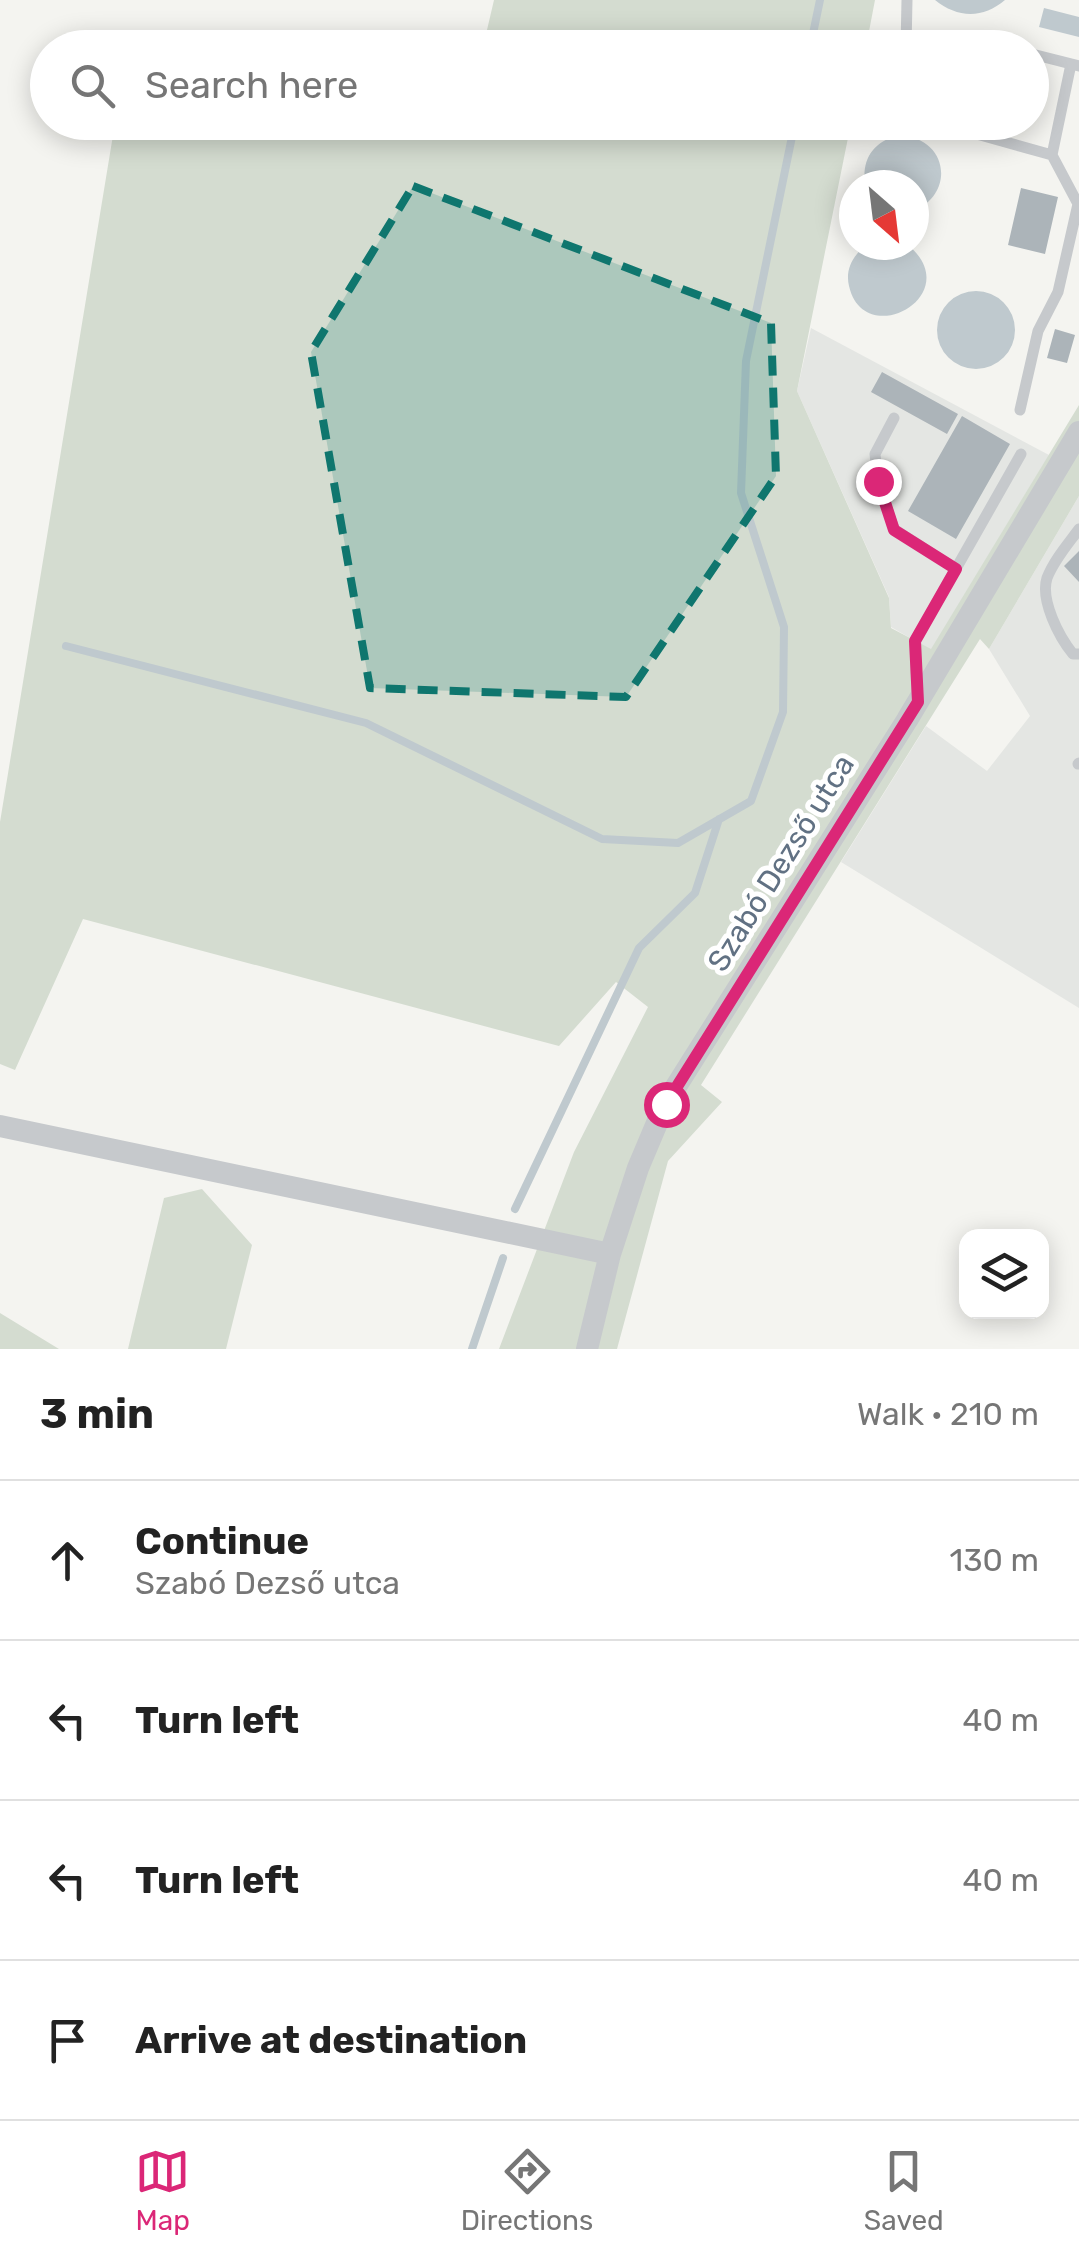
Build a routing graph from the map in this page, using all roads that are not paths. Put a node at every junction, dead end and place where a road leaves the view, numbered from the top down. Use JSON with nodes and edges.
{"nodes":[{"id":1,"x":907,"y":0,"type":"edge"},
{"id":2,"x":906,"y":30,"type":"edge"},
{"id":3,"x":1049,"y":58,"type":"edge"},
{"id":4,"x":1075,"y":65,"type":"edge"},
{"id":5,"x":998,"y":140,"type":"edge"},
{"id":6,"x":1052,"y":155,"type":"junction"},
{"id":7,"x":1020,"y":410,"type":"dead end"},
{"id":8,"x":894,"y":418,"type":"dead end"},
{"id":9,"x":1079,"y":432,"type":"edge"},
{"id":10,"x":1022,"y":454,"type":"dead end"},
{"id":11,"x":1079,"y":529,"type":"edge"},
{"id":12,"x":956,"y":569,"type":"junction"},
{"id":13,"x":1079,"y":654,"type":"edge"},
{"id":14,"x":918,"y":702,"type":"junction"},
{"id":15,"x":0,"y":1126,"type":"edge"},
{"id":16,"x":610,"y":1254,"type":"junction"},
{"id":17,"x":587,"y":1349,"type":"edge"}],
"edges":[{"from":1,"to":2,"type":"lane"},
{"from":3,"to":4,"type":"lane"},
{"from":4,"to":6,"type":"lane"},
{"from":5,"to":6,"type":"lane"},
{"from":6,"to":7,"type":"lane"},
{"from":8,"to":12,"type":"lane"},
{"from":9,"to":14,"type":"street","name":"Szabó Dezső utca"},
{"from":10,"to":12,"type":"lane"},
{"from":11,"to":13,"type":"lane"},
{"from":12,"to":14,"type":"lane"},
{"from":14,"to":16,"type":"street","name":"Szabó Dezső utca"},
{"from":15,"to":16,"type":"street"},
{"from":16,"to":17,"type":"street","name":"Szabó Dezső utca"}]}
